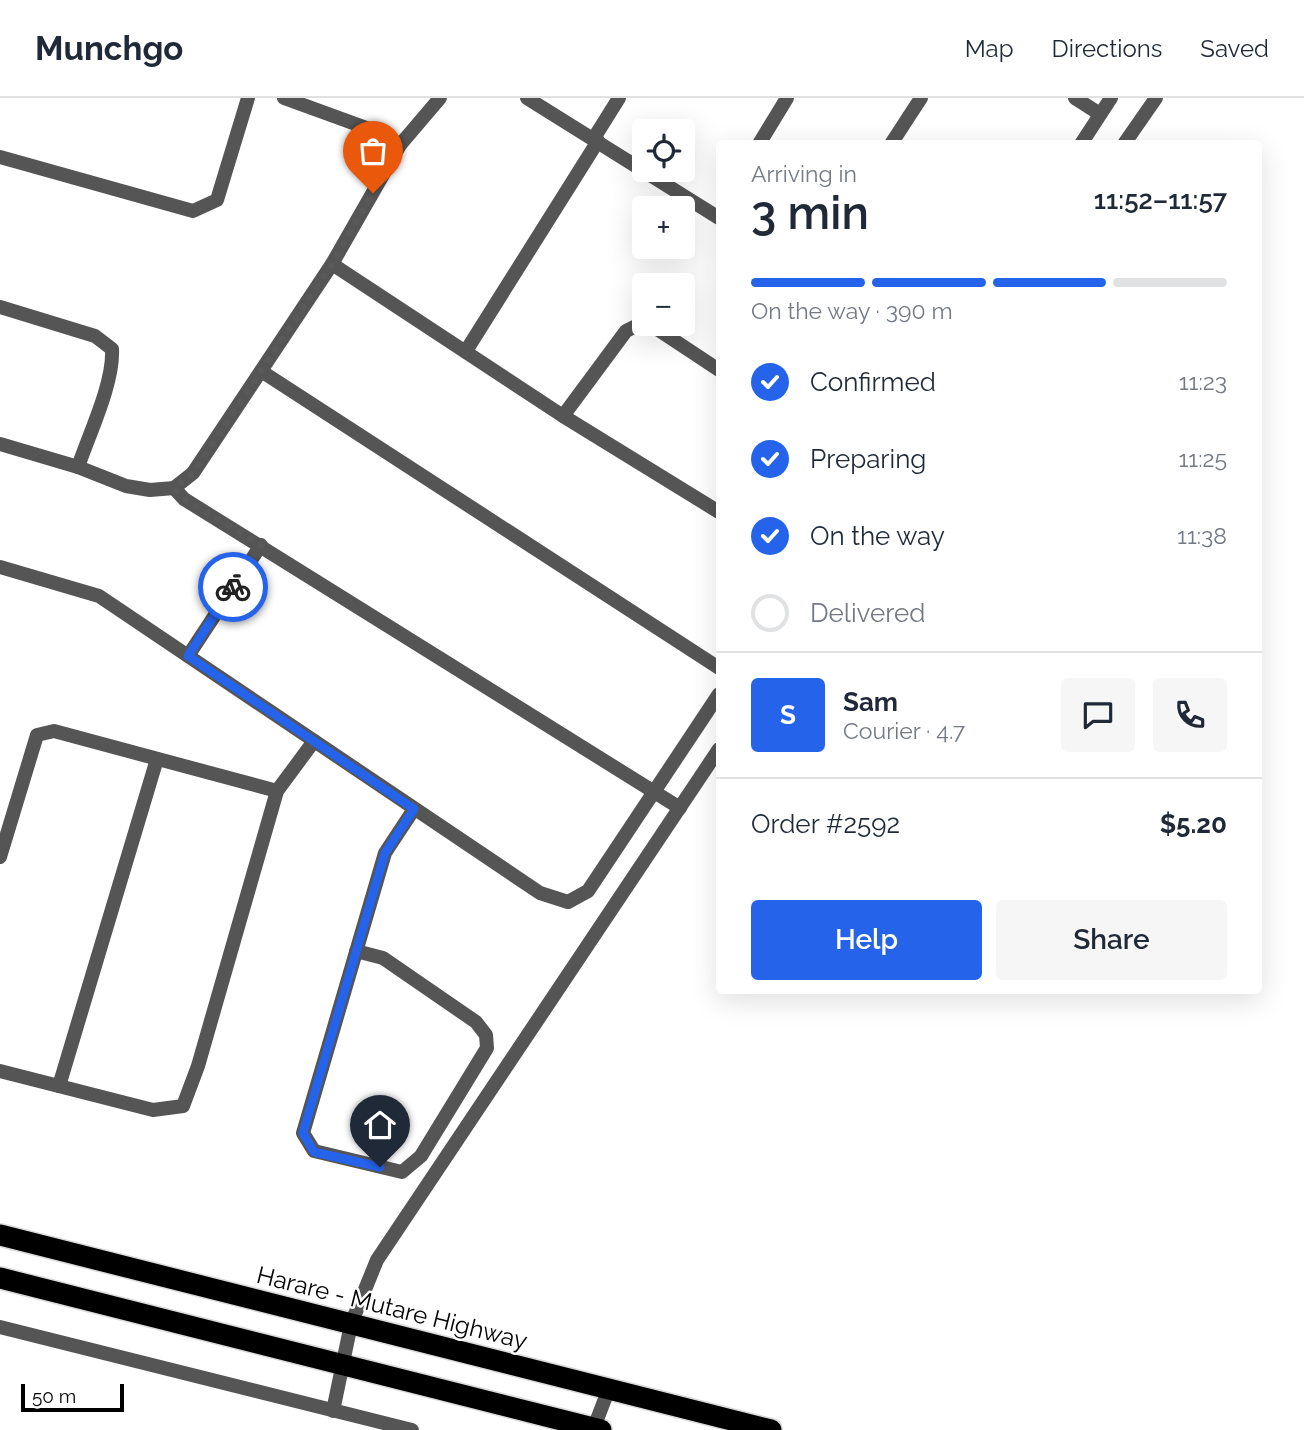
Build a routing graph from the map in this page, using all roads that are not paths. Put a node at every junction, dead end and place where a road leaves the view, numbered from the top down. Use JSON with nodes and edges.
{"nodes":[{"id":1,"x":248,"y":98,"type":"edge"},
{"id":2,"x":284,"y":98,"type":"edge"},
{"id":3,"x":440,"y":98,"type":"edge"},
{"id":4,"x":527,"y":98,"type":"edge"},
{"id":5,"x":619,"y":98,"type":"edge"},
{"id":6,"x":787,"y":98,"type":"edge"},
{"id":7,"x":920,"y":98,"type":"edge"},
{"id":8,"x":1076,"y":98,"type":"edge"},
{"id":9,"x":1111,"y":98,"type":"edge"},
{"id":10,"x":1156,"y":98,"type":"edge"},
{"id":11,"x":1100,"y":114,"type":"junction"},
{"id":12,"x":596,"y":139,"type":"junction"},
{"id":13,"x":761,"y":140,"type":"edge"},
{"id":14,"x":894,"y":140,"type":"edge"},
{"id":15,"x":1084,"y":140,"type":"edge"},
{"id":16,"x":1127,"y":140,"type":"edge"},
{"id":17,"x":400,"y":145,"type":"junction"},
{"id":18,"x":0,"y":157,"type":"edge"},
{"id":19,"x":716,"y":212,"type":"edge"},
{"id":20,"x":332,"y":264,"type":"junction"},
{"id":21,"x":0,"y":307,"type":"edge"},
{"id":22,"x":466,"y":351,"type":"junction"},
{"id":23,"x":716,"y":368,"type":"edge"},
{"id":24,"x":261,"y":371,"type":"junction"},
{"id":25,"x":563,"y":416,"type":"junction"},
{"id":26,"x":0,"y":444,"type":"edge"},
{"id":27,"x":78,"y":467,"type":"junction"},
{"id":28,"x":174,"y":488,"type":"junction"},
{"id":29,"x":716,"y":510,"type":"edge"},
{"id":30,"x":261,"y":545,"type":"junction"},
{"id":31,"x":0,"y":567,"type":"edge"},
{"id":32,"x":188,"y":656,"type":"junction"},
{"id":33,"x":716,"y":666,"type":"edge"},
{"id":34,"x":716,"y":699,"type":"edge"},
{"id":35,"x":314,"y":741,"type":"junction"},
{"id":36,"x":716,"y":754,"type":"edge"},
{"id":37,"x":157,"y":759,"type":"junction"},
{"id":38,"x":277,"y":792,"type":"junction"},
{"id":39,"x":654,"y":792,"type":"junction"},
{"id":40,"x":680,"y":808,"type":"junction"},
{"id":41,"x":414,"y":809,"type":"junction"},
{"id":42,"x":1,"y":850,"type":"edge"},
{"id":43,"x":356,"y":951,"type":"junction"},
{"id":44,"x":0,"y":1071,"type":"edge"},
{"id":45,"x":59,"y":1086,"type":"junction"},
{"id":46,"x":0,"y":1235,"type":"edge"},
{"id":47,"x":0,"y":1278,"type":"edge"},
{"id":48,"x":351,"y":1324,"type":"junction"},
{"id":49,"x":0,"y":1327,"type":"edge"},
{"id":50,"x":344,"y":1365,"type":"junction"},
{"id":51,"x":608,"y":1391,"type":"junction"},
{"id":52,"x":333,"y":1410,"type":"junction"},
{"id":53,"x":596,"y":1429,"type":"edge"},
{"id":54,"x":412,"y":1430,"type":"edge"},
{"id":55,"x":771,"y":1430,"type":"edge"}],
"edges":[{"from":1,"to":18,"type":"street"},
{"from":2,"to":17,"type":"street"},
{"from":3,"to":17,"type":"street"},
{"from":4,"to":12,"type":"street"},
{"from":5,"to":12,"type":"street"},
{"from":6,"to":13,"type":"street"},
{"from":7,"to":14,"type":"street"},
{"from":8,"to":11,"type":"street"},
{"from":9,"to":11,"type":"street"},
{"from":10,"to":16,"type":"street"},
{"from":11,"to":15,"type":"street"},
{"from":12,"to":19,"type":"street"},
{"from":12,"to":22,"type":"street"},
{"from":17,"to":20,"type":"street"},
{"from":20,"to":22,"type":"street"},
{"from":20,"to":24,"type":"street"},
{"from":21,"to":27,"type":"street"},
{"from":22,"to":25,"type":"street"},
{"from":23,"to":25,"type":"street"},
{"from":24,"to":28,"type":"street"},
{"from":24,"to":33,"type":"street"},
{"from":25,"to":29,"type":"street"},
{"from":26,"to":27,"type":"street"},
{"from":27,"to":28,"type":"street"},
{"from":28,"to":30,"type":"street"},
{"from":30,"to":32,"type":"street"},
{"from":30,"to":39,"type":"street"},
{"from":31,"to":32,"type":"street"},
{"from":32,"to":35,"type":"street"},
{"from":34,"to":39,"type":"street"},
{"from":35,"to":38,"type":"street"},
{"from":35,"to":41,"type":"street"},
{"from":36,"to":40,"type":"street"},
{"from":37,"to":38,"type":"street"},
{"from":37,"to":42,"type":"street"},
{"from":37,"to":45,"type":"street"},
{"from":38,"to":45,"type":"street"},
{"from":39,"to":40,"type":"street"},
{"from":39,"to":41,"type":"street"},
{"from":40,"to":48,"type":"street"},
{"from":41,"to":43,"type":"street"},
{"from":43,"to":43,"type":"street"},
{"from":44,"to":45,"type":"street"},
{"from":46,"to":48,"type":"highway","name":"Harare - Mutare Highway"},
{"from":47,"to":50,"type":"highway"},
{"from":48,"to":50,"type":"street"},
{"from":48,"to":51,"type":"highway","name":"Harare - Mutare Highway"},
{"from":49,"to":52,"type":"street"},
{"from":50,"to":52,"type":"street"},
{"from":50,"to":53,"type":"highway"},
{"from":51,"to":53,"type":"street"},
{"from":51,"to":55,"type":"highway","name":"Harare - Mutare Highway"},
{"from":52,"to":54,"type":"street"}]}
